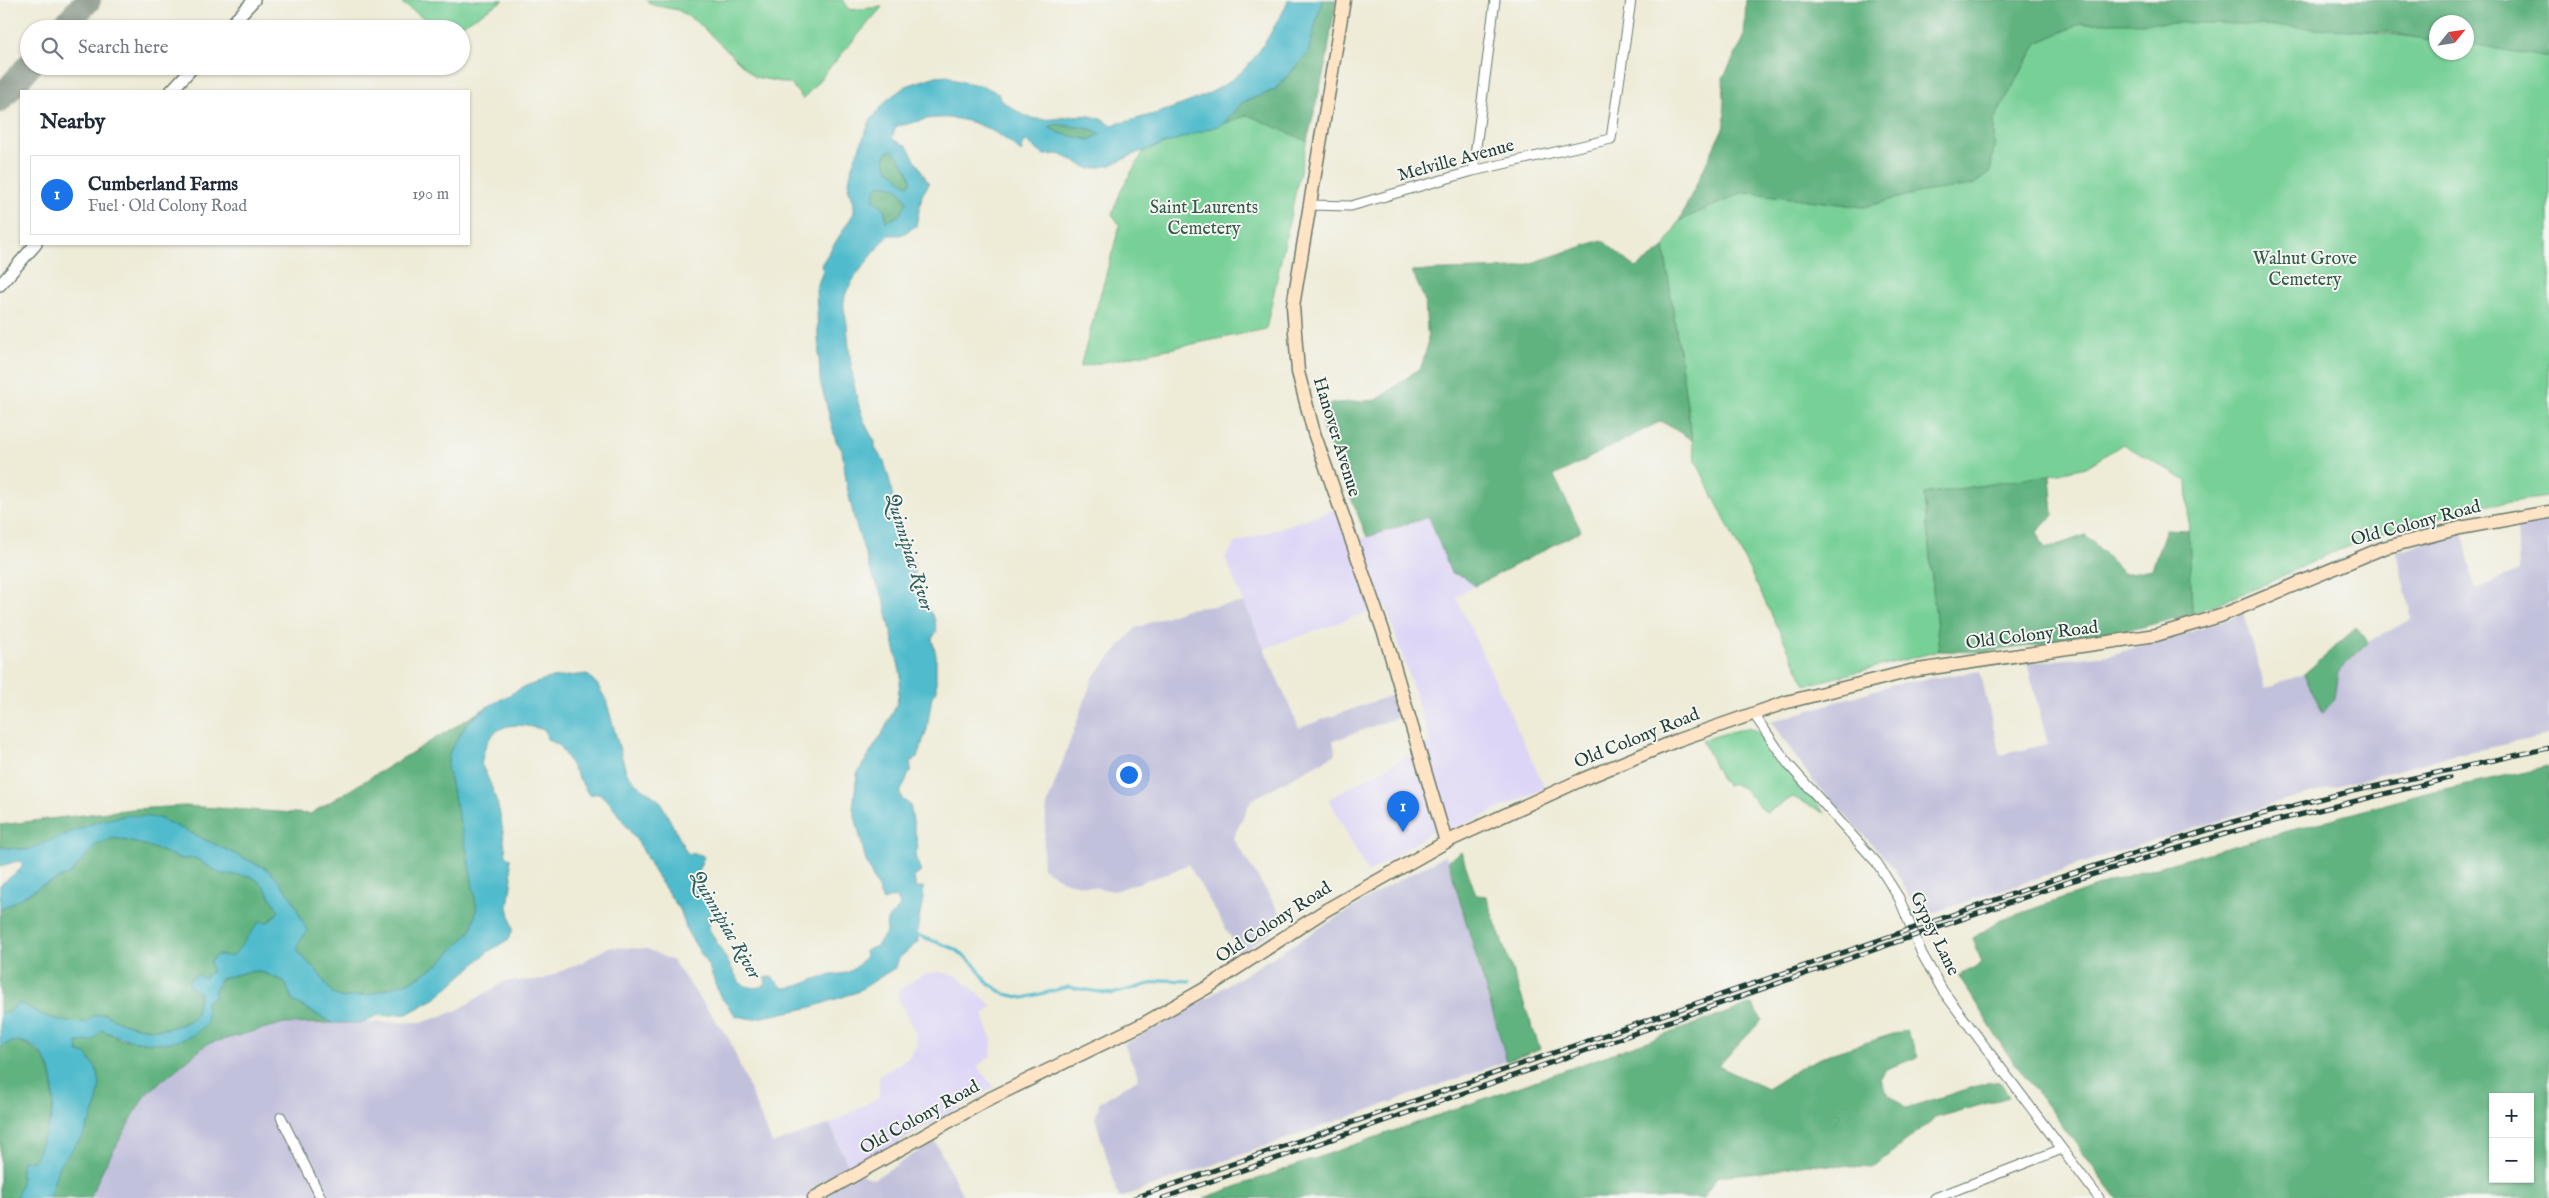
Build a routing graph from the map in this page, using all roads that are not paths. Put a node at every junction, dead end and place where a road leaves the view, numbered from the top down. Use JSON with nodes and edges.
{"nodes":[{"id":1,"x":254,"y":0,"type":"edge"},
{"id":2,"x":1344,"y":0,"type":"edge"},
{"id":3,"x":1495,"y":0,"type":"edge"},
{"id":4,"x":1631,"y":0,"type":"edge"},
{"id":5,"x":235,"y":20,"type":"edge"},
{"id":6,"x":186,"y":75,"type":"edge"},
{"id":7,"x":173,"y":90,"type":"edge"},
{"id":8,"x":1473,"y":171,"type":"junction"},
{"id":9,"x":1309,"y":205,"type":"junction"},
{"id":10,"x":35,"y":245,"type":"edge"},
{"id":11,"x":0,"y":285,"type":"edge"},
{"id":12,"x":2549,"y":512,"type":"edge"},
{"id":13,"x":1753,"y":713,"type":"junction"},
{"id":14,"x":1446,"y":842,"type":"junction"},
{"id":15,"x":281,"y":1117,"type":"dead end"},
{"id":16,"x":2062,"y":1149,"type":"junction"},
{"id":17,"x":321,"y":1198,"type":"edge"},
{"id":18,"x":814,"y":1198,"type":"edge"},
{"id":19,"x":1934,"y":1198,"type":"edge"},
{"id":20,"x":2099,"y":1198,"type":"edge"}],
"edges":[{"from":1,"to":5,"type":"street"},
{"from":2,"to":9,"type":"main road","name":"Hanover Avenue"},
{"from":3,"to":8,"type":"street"},
{"from":4,"to":8,"type":"street","name":"Melville Avenue"},
{"from":6,"to":7,"type":"street"},
{"from":8,"to":9,"type":"street","name":"Melville Avenue"},
{"from":9,"to":14,"type":"main road","name":"Hanover Avenue"},
{"from":10,"to":11,"type":"street"},
{"from":12,"to":13,"type":"main road","name":"Old Colony Road"},
{"from":13,"to":14,"type":"main road","name":"Old Colony Road"},
{"from":13,"to":16,"type":"street","name":"Gypsy Lane"},
{"from":14,"to":18,"type":"main road","name":"Old Colony Road"},
{"from":15,"to":17,"type":"street"},
{"from":16,"to":19,"type":"street"},
{"from":16,"to":20,"type":"street","name":"Gypsy Lane"}]}
